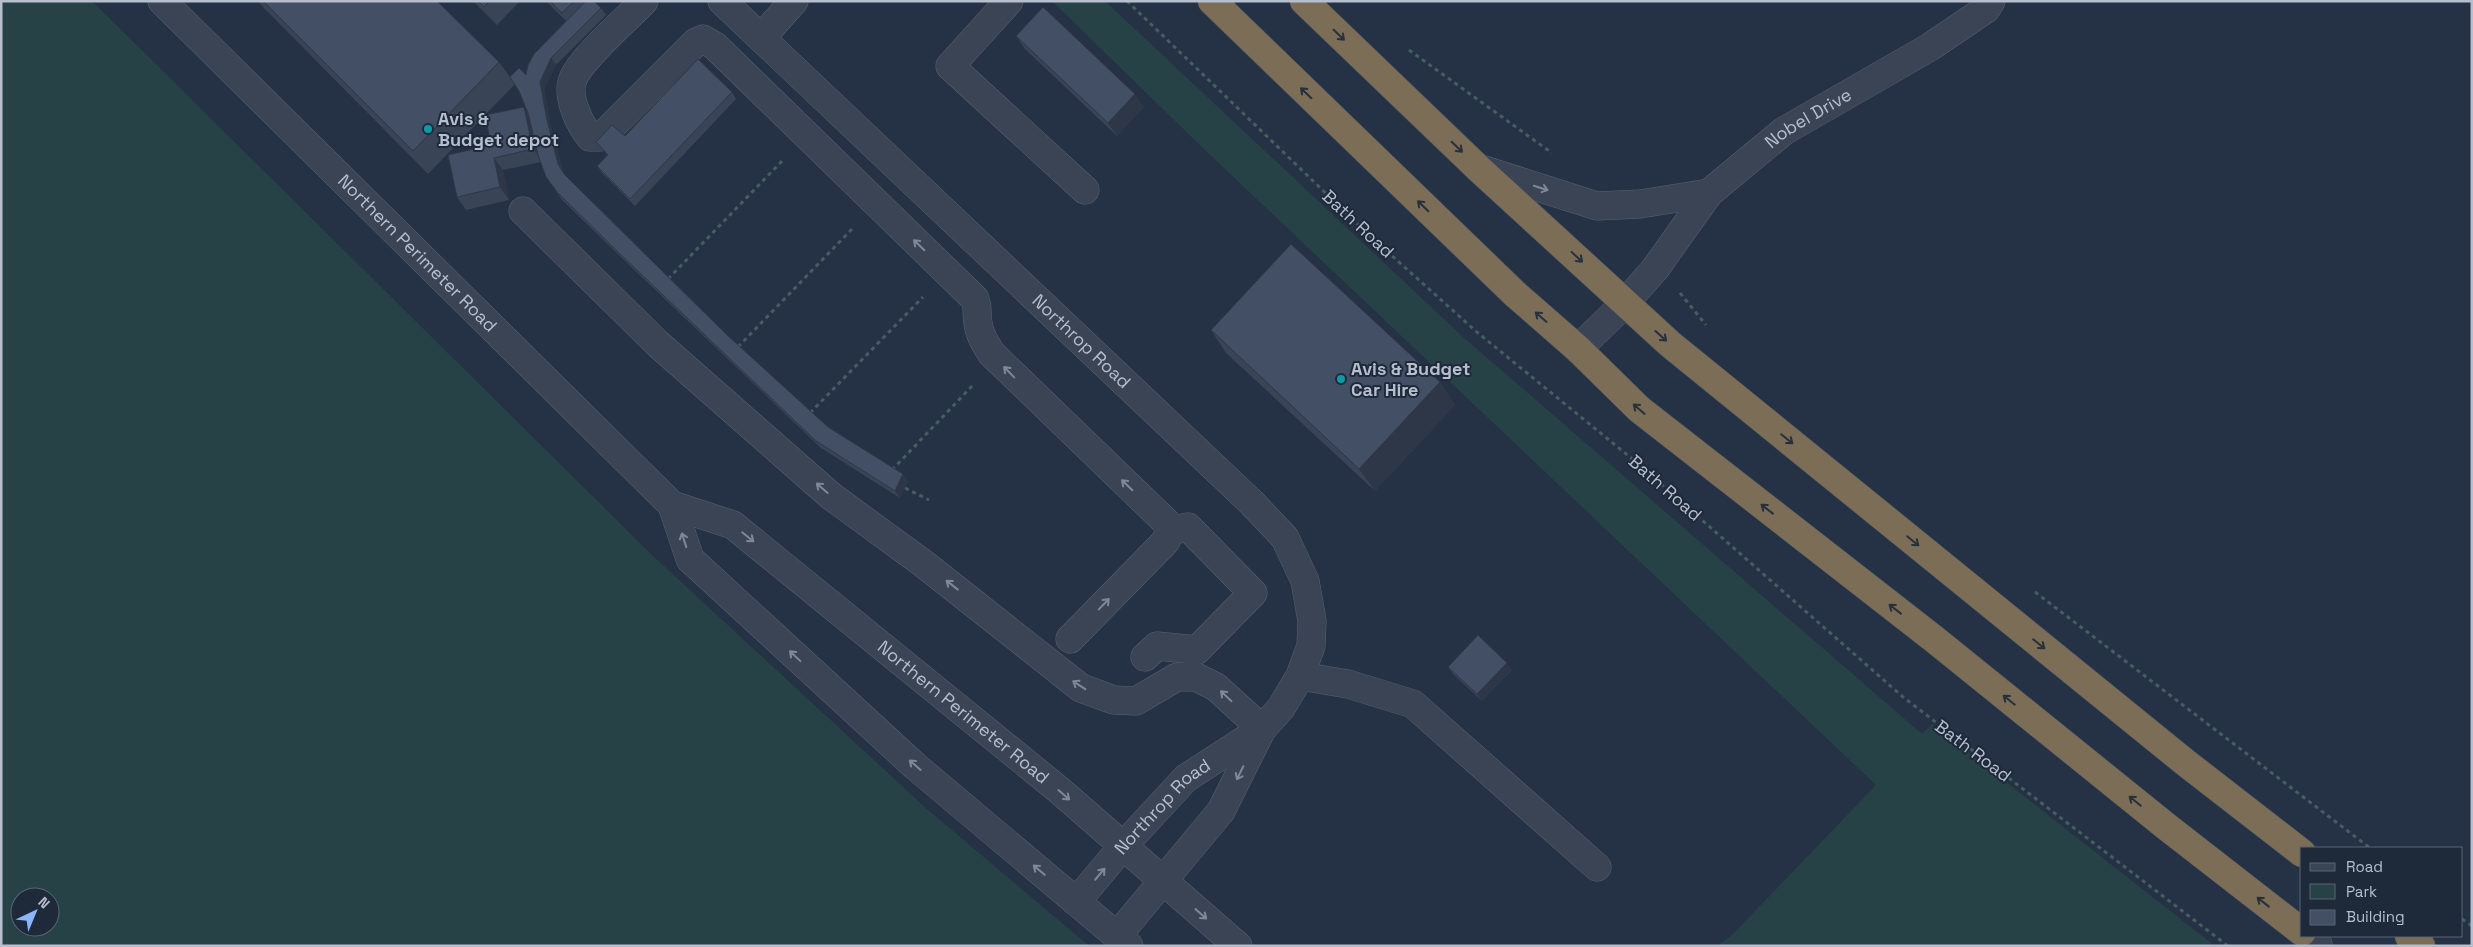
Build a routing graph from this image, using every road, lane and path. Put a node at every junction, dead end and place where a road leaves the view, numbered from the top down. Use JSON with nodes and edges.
{"nodes":[{"id":1,"x":162,"y":1,"type":"edge"},
{"id":2,"x":644,"y":1,"type":"edge"},
{"id":3,"x":722,"y":1,"type":"edge"},
{"id":4,"x":794,"y":1,"type":"edge"},
{"id":5,"x":1009,"y":1,"type":"edge"},
{"id":6,"x":1127,"y":1,"type":"edge"},
{"id":7,"x":1212,"y":1,"type":"edge"},
{"id":8,"x":1304,"y":1,"type":"edge"},
{"id":9,"x":1991,"y":1,"type":"edge"},
{"id":10,"x":760,"y":38,"type":"junction"},
{"id":11,"x":1405,"y":47,"type":"dead end"},
{"id":12,"x":789,"y":154,"type":"dead end"},
{"id":13,"x":1558,"y":157,"type":"dead end"},
{"id":14,"x":1478,"y":168,"type":"junction"},
{"id":15,"x":1085,"y":190,"type":"dead end"},
{"id":16,"x":1709,"y":193,"type":"junction"},
{"id":17,"x":523,"y":212,"type":"dead end"},
{"id":18,"x":858,"y":222,"type":"dead end"},
{"id":19,"x":668,"y":279,"type":"edge"},
{"id":20,"x":927,"y":293,"type":"dead end"},
{"id":21,"x":1687,"y":300,"type":"dead end"},
{"id":22,"x":1624,"y":304,"type":"junction"},
{"id":23,"x":1712,"y":330,"type":"dead end"},
{"id":24,"x":738,"y":347,"type":"edge"},
{"id":25,"x":1578,"y":349,"type":"junction"},
{"id":26,"x":975,"y":382,"type":"dead end"},
{"id":27,"x":810,"y":413,"type":"edge"},
{"id":28,"x":892,"y":471,"type":"edge"},
{"id":29,"x":905,"y":488,"type":"dead end"},
{"id":30,"x":929,"y":500,"type":"dead end"},
{"id":31,"x":672,"y":505,"type":"junction"},
{"id":32,"x":1169,"y":531,"type":"junction"},
{"id":33,"x":2034,"y":591,"type":"dead end"},
{"id":34,"x":1070,"y":639,"type":"dead end"},
{"id":35,"x":1145,"y":657,"type":"dead end"},
{"id":36,"x":1300,"y":676,"type":"junction"},
{"id":37,"x":1262,"y":729,"type":"junction"},
{"id":38,"x":1123,"y":846,"type":"junction"},
{"id":39,"x":2369,"y":847,"type":"edge"},
{"id":40,"x":2300,"y":851,"type":"edge"},
{"id":41,"x":1597,"y":867,"type":"dead end"},
{"id":42,"x":1164,"y":882,"type":"junction"},
{"id":43,"x":1076,"y":902,"type":"junction"},
{"id":44,"x":2300,"y":931,"type":"edge"},
{"id":45,"x":2410,"y":937,"type":"edge"},
{"id":46,"x":1123,"y":941,"type":"edge"},
{"id":47,"x":1238,"y":946,"type":"edge"},
{"id":48,"x":2228,"y":946,"type":"edge"},
{"id":49,"x":2422,"y":946,"type":"edge"}],
"edges":[{"from":1,"to":31,"type":"street","name":"Northern Perimeter Road"},
{"from":32,"to":2,"type":"street","one_way":true},
{"from":3,"to":10,"type":"street","name":"Northrop Road"},
{"from":4,"to":10,"type":"street"},
{"from":5,"to":15,"type":"street"},
{"from":6,"to":48,"type":"path","name":"Bath Road"},
{"from":25,"to":7,"type":"highway","one_way":true},
{"from":8,"to":14,"type":"highway","one_way":true},
{"from":9,"to":16,"type":"street","name":"Nobel Drive"},
{"from":10,"to":36,"type":"street","name":"Northrop Road"},
{"from":11,"to":13,"type":"path"},
{"from":12,"to":19,"type":"path"},
{"from":14,"to":16,"type":"street","one_way":true},
{"from":14,"to":22,"type":"highway","one_way":true},
{"from":16,"to":22,"type":"street","name":"Nobel Drive"},
{"from":37,"to":17,"type":"street","one_way":true},
{"from":18,"to":24,"type":"path"},
{"from":20,"to":27,"type":"path"},
{"from":21,"to":23,"type":"path"},
{"from":22,"to":25,"type":"street","name":"Nobel Drive"},
{"from":22,"to":40,"type":"highway","one_way":true},
{"from":44,"to":25,"type":"highway","one_way":true},
{"from":26,"to":28,"type":"path"},
{"from":29,"to":30,"type":"path"},
{"from":31,"to":38,"type":"street","name":"Northern Perimeter Road","one_way":true},
{"from":43,"to":31,"type":"street","name":"Northern Perimeter Road","one_way":true},
{"from":34,"to":32,"type":"street","one_way":true},
{"from":32,"to":35,"type":"street"},
{"from":33,"to":39,"type":"path"},
{"from":36,"to":37,"type":"street","name":"Northrop Road"},
{"from":36,"to":41,"type":"street"},
{"from":37,"to":38,"type":"street","name":"Northrop Road"},
{"from":37,"to":42,"type":"street","name":"Northrop Road","one_way":true},
{"from":38,"to":42,"type":"street","name":"Northern Perimeter Road"},
{"from":43,"to":38,"type":"street","name":"Northrop Road","one_way":true},
{"from":42,"to":46,"type":"street","name":"Northrop Road"},
{"from":42,"to":47,"type":"street","name":"Northern Perimeter Road","one_way":true},
{"from":43,"to":46,"type":"street","name":"Northern Perimeter Road"},
{"from":45,"to":49,"type":"highway"}]}
